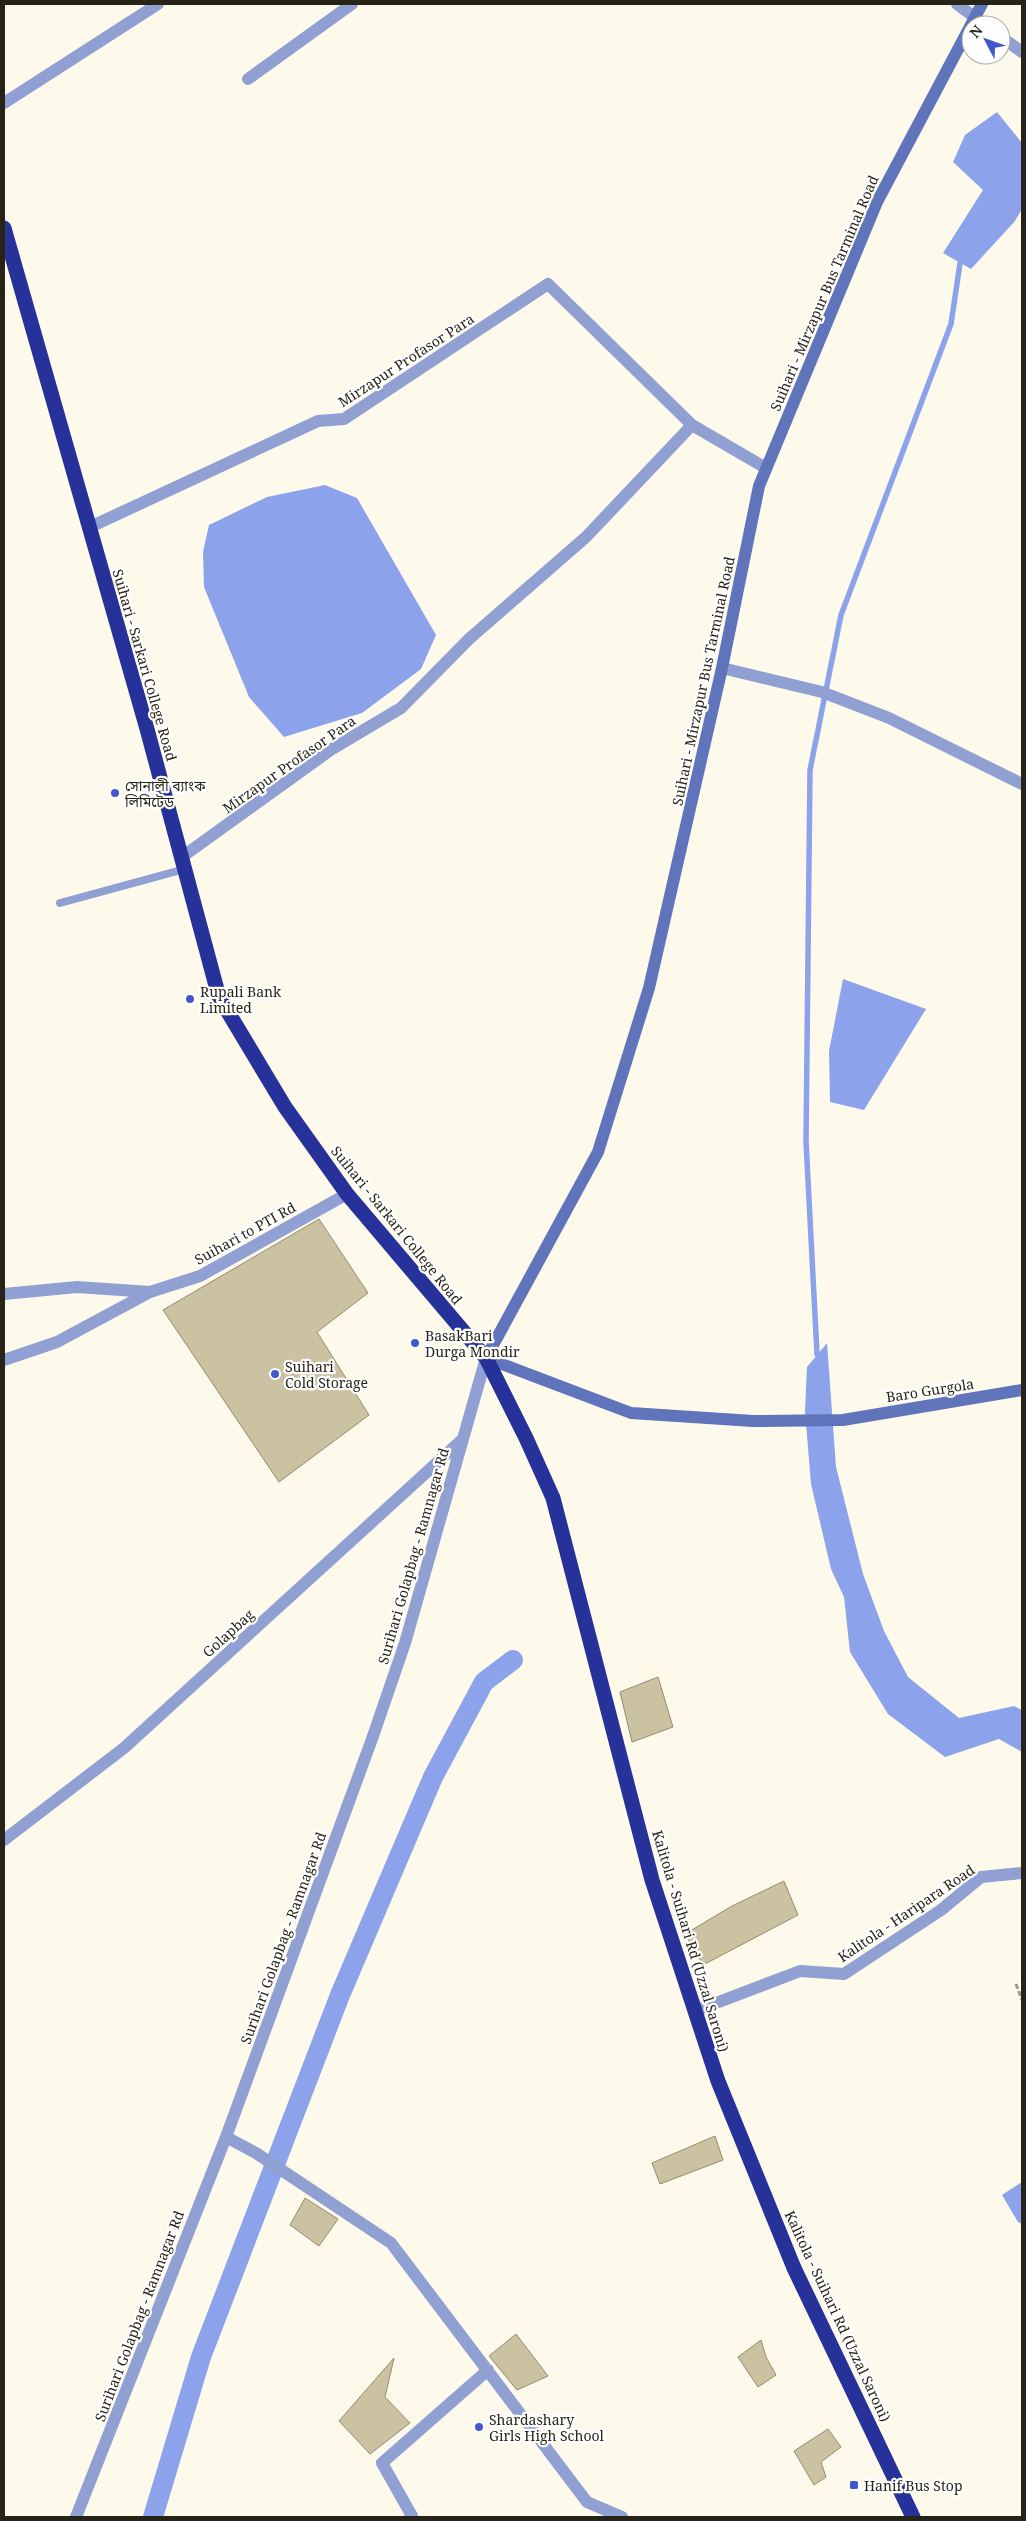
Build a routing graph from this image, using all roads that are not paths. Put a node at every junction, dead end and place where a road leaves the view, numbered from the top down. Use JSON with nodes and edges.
{"nodes":[{"id":1,"x":158,"y":4,"type":"edge"},
{"id":2,"x":352,"y":4,"type":"edge"},
{"id":3,"x":957,"y":4,"type":"edge"},
{"id":4,"x":972,"y":15,"type":"edge"},
{"id":5,"x":1011,"y":44,"type":"edge"},
{"id":6,"x":1022,"y":52,"type":"edge"},
{"id":7,"x":961,"y":54,"type":"edge"},
{"id":8,"x":248,"y":79,"type":"dead end"},
{"id":9,"x":4,"y":103,"type":"edge"},
{"id":10,"x":4,"y":228,"type":"edge"},
{"id":11,"x":7,"y":257,"type":"edge"},
{"id":12,"x":692,"y":425,"type":"junction"},
{"id":13,"x":766,"y":468,"type":"junction"},
{"id":14,"x":90,"y":528,"type":"junction"},
{"id":15,"x":722,"y":668,"type":"junction"},
{"id":16,"x":1022,"y":784,"type":"edge"},
{"id":17,"x":183,"y":863,"type":"junction"},
{"id":18,"x":60,"y":902,"type":"dead end"},
{"id":19,"x":347,"y":1194,"type":"junction"},
{"id":20,"x":150,"y":1292,"type":"junction"},
{"id":21,"x":4,"y":1294,"type":"edge"},
{"id":22,"x":486,"y":1358,"type":"junction"},
{"id":23,"x":4,"y":1360,"type":"edge"},
{"id":24,"x":1022,"y":1390,"type":"edge"},
{"id":25,"x":463,"y":1438,"type":"junction"},
{"id":26,"x":4,"y":1840,"type":"edge"},
{"id":27,"x":1022,"y":1873,"type":"edge"},
{"id":28,"x":695,"y":2011,"type":"junction"},
{"id":29,"x":226,"y":2137,"type":"junction"},
{"id":30,"x":488,"y":2370,"type":"junction"},
{"id":31,"x":76,"y":2517,"type":"edge"},
{"id":32,"x":410,"y":2517,"type":"edge"},
{"id":33,"x":622,"y":2517,"type":"edge"},
{"id":34,"x":913,"y":2517,"type":"edge"}],
"edges":[{"from":1,"to":9,"type":"street"},
{"from":2,"to":8,"type":"street"},
{"from":3,"to":4,"type":"street"},
{"from":5,"to":6,"type":"street"},
{"from":7,"to":13,"type":"street","name":"Suihari - Mirzapur Bus Tarminal Road"},
{"from":10,"to":11,"type":"highway","name":"Suihari - Sarkari College Road"},
{"from":11,"to":14,"type":"highway","name":"Suihari - Sarkari College Road"},
{"from":12,"to":13,"type":"street","name":"Mirzapur Profasor Para"},
{"from":12,"to":14,"type":"street","name":"Mirzapur Profasor Para"},
{"from":12,"to":17,"type":"street","name":"Mirzapur Profasor Para"},
{"from":13,"to":15,"type":"street","name":"Suihari - Mirzapur Bus Tarminal Road"},
{"from":14,"to":17,"type":"highway","name":"Suihari - Sarkari College Road"},
{"from":15,"to":16,"type":"street"},
{"from":15,"to":22,"type":"street","name":"Suihari - Mirzapur Bus Tarminal Road"},
{"from":17,"to":18,"type":"lane"},
{"from":17,"to":19,"type":"highway","name":"Suihari - Sarkari College Road"},
{"from":19,"to":20,"type":"street","name":"Suihari to PTI Rd"},
{"from":19,"to":22,"type":"highway","name":"Suihari - Sarkari College Road"},
{"from":20,"to":21,"type":"street","name":"Suihari to PTI Rd"},
{"from":20,"to":23,"type":"street"},
{"from":22,"to":24,"type":"street","name":"Baro Gurgola"},
{"from":22,"to":25,"type":"street","name":"Surihari Golapbag - Ramnagar Rd"},
{"from":22,"to":28,"type":"highway","name":"Kalitola - Suihari Rd (Uzzal Saroni)"},
{"from":25,"to":26,"type":"street","name":"Golapbag"},
{"from":25,"to":29,"type":"street","name":"Surihari Golapbag - Ramnagar Rd"},
{"from":27,"to":28,"type":"street","name":"Kalitola - Haripara Road"},
{"from":28,"to":34,"type":"highway","name":"Kalitola - Suihari Rd (Uzzal Saroni)"},
{"from":29,"to":30,"type":"street"},
{"from":29,"to":31,"type":"street","name":"Surihari Golapbag - Ramnagar Rd"},
{"from":30,"to":32,"type":"street"},
{"from":30,"to":33,"type":"street"}]}
